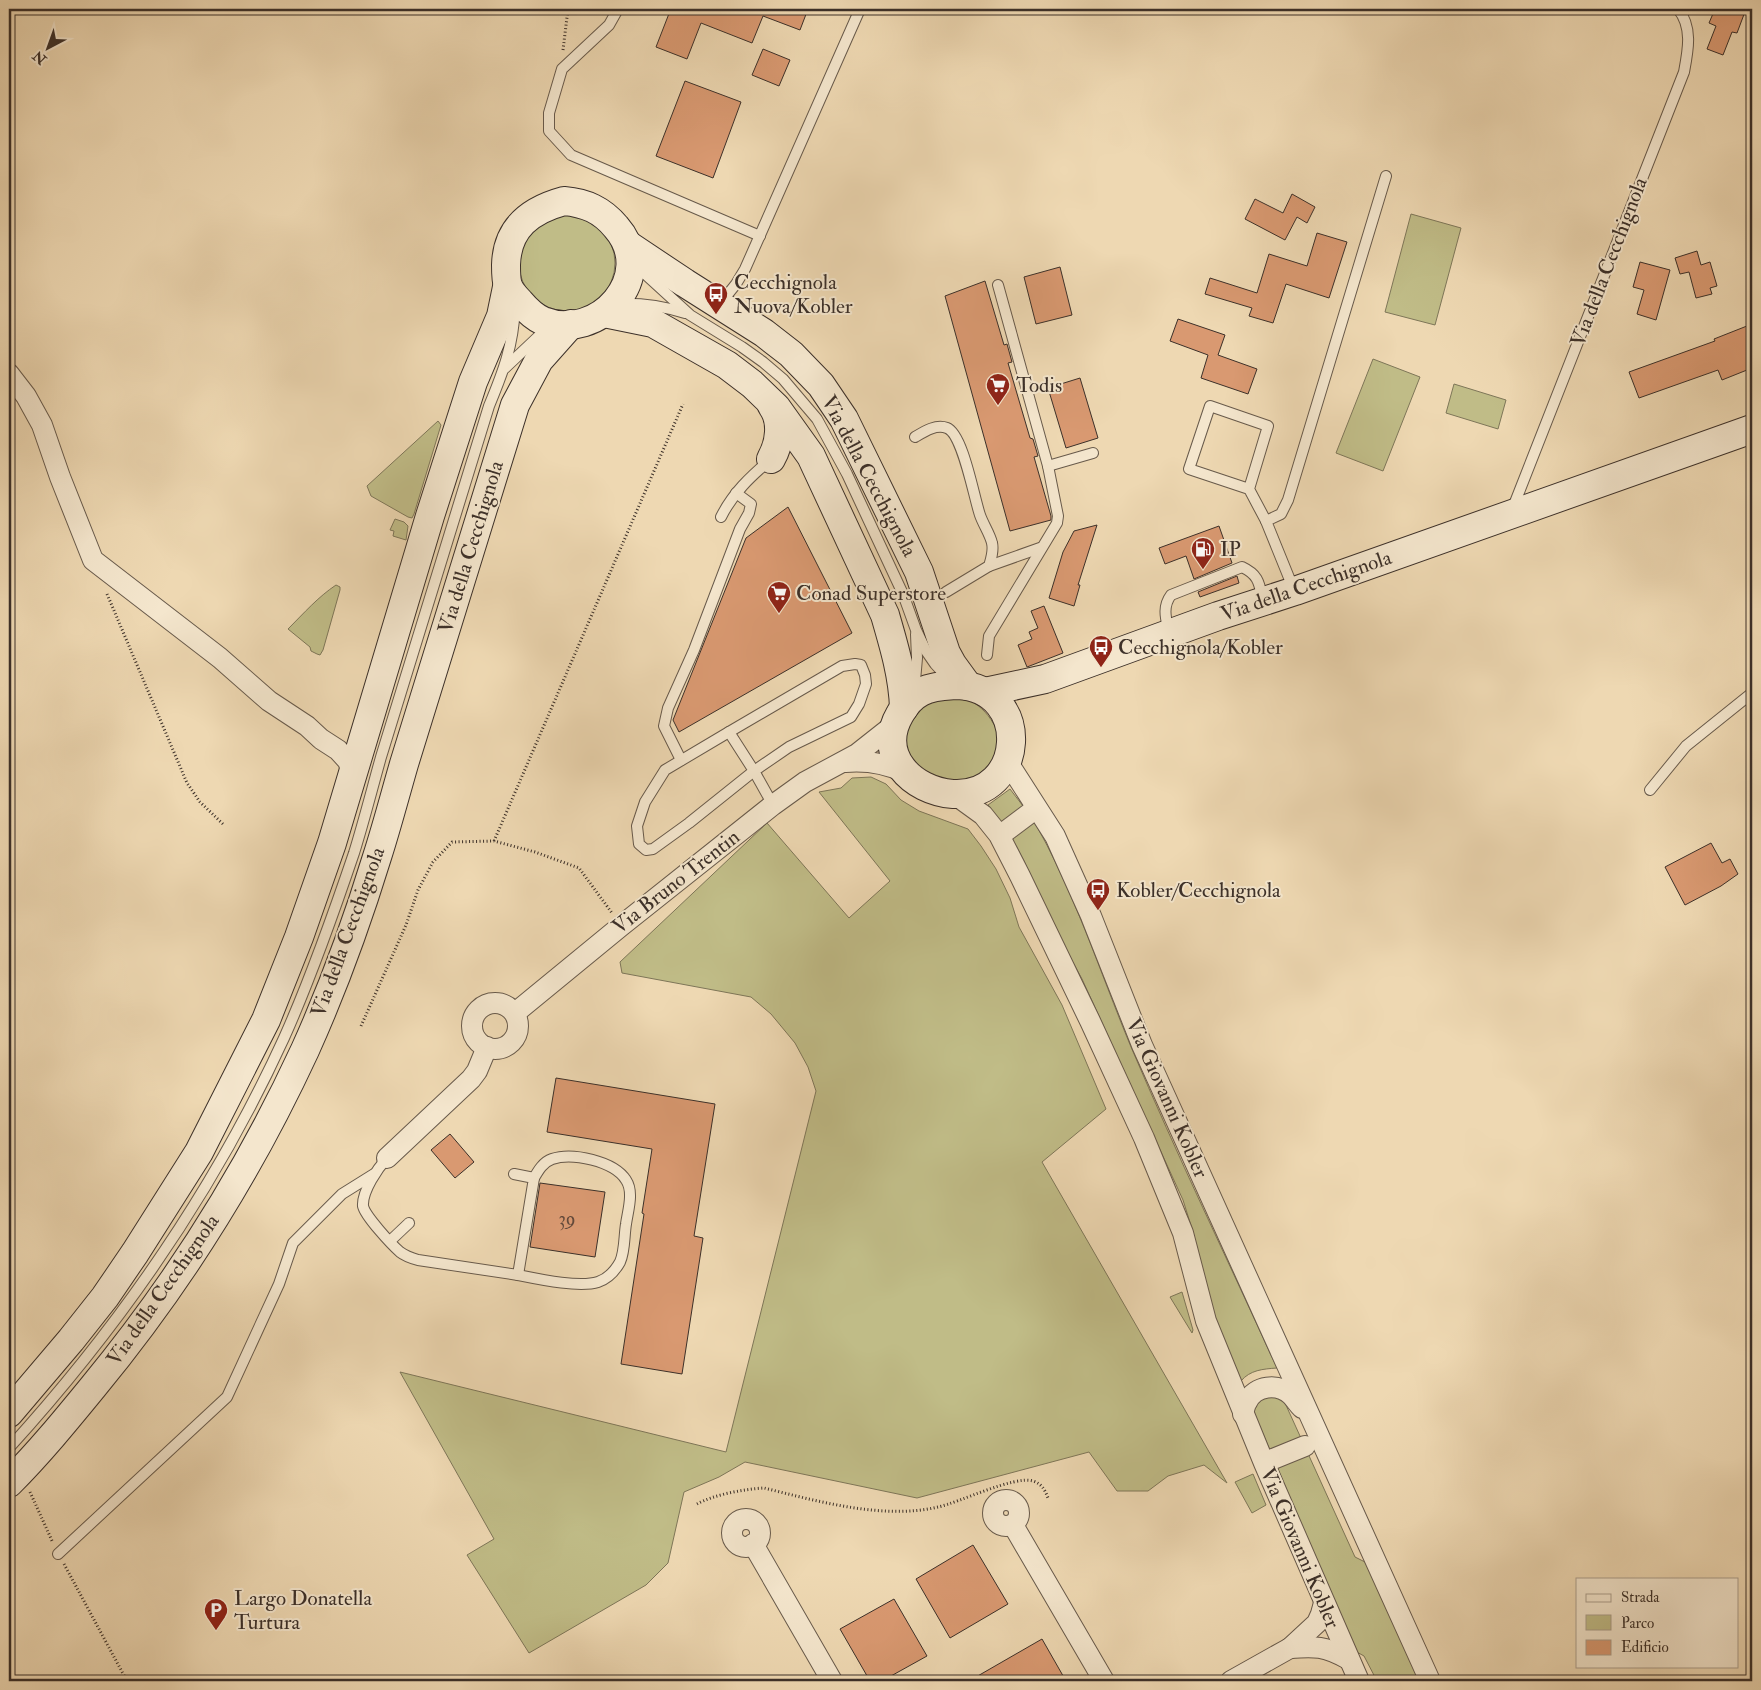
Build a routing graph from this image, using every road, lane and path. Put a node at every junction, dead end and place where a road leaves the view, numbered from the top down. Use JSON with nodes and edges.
{"nodes":[{"id":1,"x":568,"y":9,"type":"edge"},
{"id":2,"x":618,"y":9,"type":"edge"},
{"id":3,"x":860,"y":9,"type":"edge"},
{"id":4,"x":1678,"y":9,"type":"edge"},
{"id":5,"x":562,"y":69,"type":"junction"},
{"id":6,"x":1386,"y":176,"type":"dead end"},
{"id":7,"x":760,"y":236,"type":"junction"},
{"id":8,"x":630,"y":250,"type":"junction"},
{"id":9,"x":998,"y":285,"type":"dead end"},
{"id":10,"x":511,"y":292,"type":"junction"},
{"id":11,"x":720,"y":305,"type":"junction"},
{"id":12,"x":609,"y":308,"type":"junction"},
{"id":13,"x":690,"y":315,"type":"junction"},
{"id":14,"x":565,"y":325,"type":"junction"},
{"id":15,"x":504,"y":369,"type":"junction"},
{"id":16,"x":9,"y":374,"type":"edge"},
{"id":17,"x":17,"y":395,"type":"edge"},
{"id":18,"x":764,"y":395,"type":"junction"},
{"id":19,"x":683,"y":404,"type":"dead end"},
{"id":20,"x":1752,"y":429,"type":"edge"},
{"id":21,"x":915,"y":437,"type":"dead end"},
{"id":22,"x":1093,"y":453,"type":"dead end"},
{"id":23,"x":771,"y":458,"type":"junction"},
{"id":24,"x":1048,"y":466,"type":"junction"},
{"id":25,"x":820,"y":476,"type":"junction"},
{"id":26,"x":1249,"y":488,"type":"junction"},
{"id":27,"x":736,"y":493,"type":"junction"},
{"id":28,"x":1510,"y":515,"type":"junction"},
{"id":29,"x":721,"y":518,"type":"dead end"},
{"id":30,"x":1266,"y":521,"type":"junction"},
{"id":31,"x":1040,"y":548,"type":"junction"},
{"id":32,"x":93,"y":560,"type":"junction"},
{"id":33,"x":989,"y":566,"type":"junction"},
{"id":34,"x":919,"y":572,"type":"junction"},
{"id":35,"x":1295,"y":591,"type":"junction"},
{"id":36,"x":946,"y":592,"type":"junction"},
{"id":37,"x":1263,"y":600,"type":"junction"},
{"id":38,"x":926,"y":624,"type":"junction"},
{"id":39,"x":1169,"y":634,"type":"junction"},
{"id":40,"x":987,"y":655,"type":"dead end"},
{"id":41,"x":1045,"y":679,"type":"junction"},
{"id":42,"x":970,"y":688,"type":"junction"},
{"id":43,"x":1752,"y":693,"type":"edge"},
{"id":44,"x":904,"y":710,"type":"junction"},
{"id":45,"x":367,"y":723,"type":"junction"},
{"id":46,"x":307,"y":726,"type":"junction"},
{"id":47,"x":1011,"y":729,"type":"junction"},
{"id":48,"x":730,"y":732,"type":"junction"},
{"id":49,"x":681,"y":760,"type":"junction"},
{"id":50,"x":1007,"y":761,"type":"junction"},
{"id":51,"x":843,"y":762,"type":"junction"},
{"id":52,"x":754,"y":771,"type":"junction"},
{"id":53,"x":904,"y":772,"type":"junction"},
{"id":54,"x":349,"y":784,"type":"junction"},
{"id":55,"x":1650,"y":790,"type":"dead end"},
{"id":56,"x":954,"y":794,"type":"junction"},
{"id":57,"x":773,"y":805,"type":"junction"},
{"id":58,"x":1030,"y":813,"type":"dead end"},
{"id":59,"x":224,"y":826,"type":"dead end"},
{"id":60,"x":1006,"y":831,"type":"dead end"},
{"id":61,"x":494,"y":841,"type":"junction"},
{"id":62,"x":621,"y":926,"type":"junction"},
{"id":63,"x":515,"y":1013,"type":"junction"},
{"id":64,"x":361,"y":1026,"type":"dead end"},
{"id":65,"x":487,"y":1048,"type":"junction"},
{"id":66,"x":387,"y":1158,"type":"joint"},
{"id":67,"x":374,"y":1174,"type":"junction"},
{"id":68,"x":514,"y":1174,"type":"dead end"},
{"id":69,"x":534,"y":1178,"type":"junction"},
{"id":70,"x":409,"y":1223,"type":"dead end"},
{"id":71,"x":390,"y":1241,"type":"junction"},
{"id":72,"x":518,"y":1275,"type":"junction"},
{"id":73,"x":10,"y":1411,"type":"edge"},
{"id":74,"x":1243,"y":1414,"type":"junction"},
{"id":75,"x":1312,"y":1443,"type":"junction"},
{"id":76,"x":1273,"y":1459,"type":"dead end"},
{"id":77,"x":13,"y":1467,"type":"edge"},
{"id":78,"x":1048,"y":1498,"type":"dead end"},
{"id":79,"x":696,"y":1504,"type":"dead end"},
{"id":80,"x":1013,"y":1525,"type":"dead end"},
{"id":81,"x":753,"y":1544,"type":"dead end"},
{"id":82,"x":58,"y":1554,"type":"junction"},
{"id":83,"x":1324,"y":1603,"type":"junction"},
{"id":84,"x":1290,"y":1648,"type":"junction"},
{"id":85,"x":1348,"y":1659,"type":"junction"},
{"id":86,"x":128,"y":1681,"type":"edge"},
{"id":87,"x":832,"y":1681,"type":"edge"},
{"id":88,"x":1104,"y":1681,"type":"edge"},
{"id":89,"x":1231,"y":1681,"type":"edge"},
{"id":90,"x":1359,"y":1681,"type":"edge"},
{"id":91,"x":1430,"y":1681,"type":"edge"}],
"edges":[{"from":1,"to":5,"type":"path"},
{"from":2,"to":5,"type":"lane"},
{"from":3,"to":7,"type":"lane"},
{"from":4,"to":28,"type":"lane","name":"Via della Cecchignola"},
{"from":5,"to":7,"type":"lane"},
{"from":6,"to":30,"type":"lane"},
{"from":7,"to":11,"type":"lane"},
{"from":8,"to":10,"type":"street"},
{"from":8,"to":11,"type":"street","name":"Via della Cecchignola"},
{"from":8,"to":12,"type":"street"},
{"from":8,"to":13,"type":"lane","name":"Via della Cecchignola"},
{"from":9,"to":24,"type":"lane"},
{"from":10,"to":14,"type":"street"},
{"from":10,"to":15,"type":"lane","name":"Via della Cecchignola"},
{"from":10,"to":45,"type":"street","name":"Via della Cecchignola"},
{"from":11,"to":34,"type":"street","name":"Via della Cecchignola"},
{"from":12,"to":13,"type":"lane","name":"Via della Cecchignola"},
{"from":12,"to":14,"type":"street"},
{"from":12,"to":18,"type":"street","name":"Via della Cecchignola"},
{"from":13,"to":38,"type":"lane","name":"Via della Cecchignola"},
{"from":14,"to":15,"type":"lane","name":"Via della Cecchignola"},
{"from":14,"to":77,"type":"street","name":"Via della Cecchignola"},
{"from":15,"to":77,"type":"lane","name":"Via della Cecchignola"},
{"from":16,"to":17,"type":"street"},
{"from":17,"to":32,"type":"street"},
{"from":18,"to":23,"type":"street"},
{"from":18,"to":25,"type":"street","name":"Via della Cecchignola"},
{"from":19,"to":61,"type":"path"},
{"from":20,"to":28,"type":"street","name":"Via della Cecchignola"},
{"from":21,"to":33,"type":"lane"},
{"from":22,"to":24,"type":"lane"},
{"from":23,"to":25,"type":"street"},
{"from":23,"to":27,"type":"lane"},
{"from":24,"to":31,"type":"lane"},
{"from":25,"to":44,"type":"street","name":"Via della Cecchignola"},
{"from":26,"to":26,"type":"lane"},
{"from":26,"to":30,"type":"lane"},
{"from":27,"to":29,"type":"lane"},
{"from":27,"to":49,"type":"lane"},
{"from":28,"to":35,"type":"street","name":"Via della Cecchignola"},
{"from":30,"to":35,"type":"lane"},
{"from":31,"to":33,"type":"lane"},
{"from":31,"to":40,"type":"lane"},
{"from":32,"to":46,"type":"street"},
{"from":32,"to":59,"type":"path"},
{"from":33,"to":36,"type":"lane"},
{"from":34,"to":36,"type":"street"},
{"from":34,"to":38,"type":"street","name":"Via della Cecchignola"},
{"from":35,"to":37,"type":"street","name":"Via della Cecchignola"},
{"from":36,"to":38,"type":"street"},
{"from":37,"to":39,"type":"street","name":"Via della Cecchignola"},
{"from":37,"to":39,"type":"lane"},
{"from":38,"to":42,"type":"street","name":"Via della Cecchignola"},
{"from":38,"to":44,"type":"lane","name":"Via della Cecchignola"},
{"from":39,"to":41,"type":"street","name":"Via della Cecchignola"},
{"from":41,"to":42,"type":"street","name":"Via della Cecchignola"},
{"from":41,"to":47,"type":"street","name":"Via della Cecchignola"},
{"from":42,"to":44,"type":"street"},
{"from":42,"to":47,"type":"street"},
{"from":43,"to":55,"type":"lane"},
{"from":44,"to":51,"type":"street","name":"Via Bruno Trentin"},
{"from":44,"to":53,"type":"street"},
{"from":45,"to":46,"type":"street"},
{"from":45,"to":54,"type":"street","name":"Via della Cecchignola"},
{"from":46,"to":54,"type":"street"},
{"from":47,"to":50,"type":"street"},
{"from":48,"to":49,"type":"lane"},
{"from":48,"to":52,"type":"lane"},
{"from":48,"to":52,"type":"lane"},
{"from":49,"to":52,"type":"lane"},
{"from":50,"to":56,"type":"street"},
{"from":50,"to":75,"type":"street","name":"Via Giovanni Kobler"},
{"from":51,"to":53,"type":"street","name":"Via Bruno Trentin"},
{"from":51,"to":57,"type":"street","name":"Via Bruno Trentin"},
{"from":52,"to":57,"type":"lane"},
{"from":53,"to":56,"type":"street"},
{"from":54,"to":73,"type":"street","name":"Via della Cecchignola"},
{"from":56,"to":74,"type":"street","name":"Via Giovanni Kobler"},
{"from":57,"to":62,"type":"street","name":"Via Bruno Trentin"},
{"from":58,"to":60,"type":"street"},
{"from":61,"to":62,"type":"path"},
{"from":61,"to":64,"type":"path"},
{"from":62,"to":63,"type":"street","name":"Via Bruno Trentin"},
{"from":63,"to":65,"type":"street"},
{"from":63,"to":65,"type":"street"},
{"from":65,"to":66,"type":"street"},
{"from":66,"to":67,"type":"lane"},
{"from":67,"to":71,"type":"lane"},
{"from":67,"to":82,"type":"lane"},
{"from":68,"to":69,"type":"lane"},
{"from":69,"to":72,"type":"lane"},
{"from":69,"to":72,"type":"lane"},
{"from":70,"to":71,"type":"lane"},
{"from":71,"to":72,"type":"lane"},
{"from":74,"to":75,"type":"street","name":"Via Giovanni Kobler"},
{"from":74,"to":83,"type":"street","name":"Via Giovanni Kobler"},
{"from":75,"to":76,"type":"street"},
{"from":75,"to":91,"type":"street","name":"Via Giovanni Kobler"},
{"from":77,"to":82,"type":"path"},
{"from":78,"to":79,"type":"path"},
{"from":80,"to":88,"type":"street"},
{"from":81,"to":87,"type":"street"},
{"from":82,"to":86,"type":"path"},
{"from":83,"to":84,"type":"street"},
{"from":83,"to":85,"type":"street","name":"Via Giovanni Kobler"},
{"from":84,"to":85,"type":"street"},
{"from":84,"to":89,"type":"street"},
{"from":85,"to":90,"type":"street","name":"Via Giovanni Kobler"}]}
